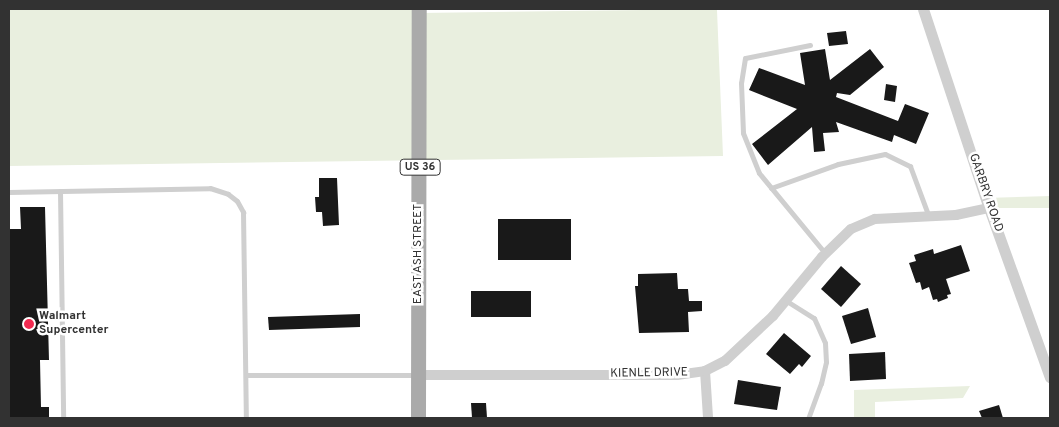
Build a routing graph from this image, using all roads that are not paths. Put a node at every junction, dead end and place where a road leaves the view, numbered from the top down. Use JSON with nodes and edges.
{"nodes":[{"id":1,"x":419,"y":9,"type":"edge"},
{"id":2,"x":923,"y":9,"type":"edge"},
{"id":3,"x":810,"y":44,"type":"dead end"},
{"id":4,"x":771,"y":188,"type":"junction"},
{"id":5,"x":60,"y":191,"type":"junction"},
{"id":6,"x":9,"y":192,"type":"edge"},
{"id":7,"x":988,"y":208,"type":"junction"},
{"id":8,"x":929,"y":217,"type":"junction"},
{"id":9,"x":825,"y":253,"type":"junction"},
{"id":10,"x":785,"y":300,"type":"junction"},
{"id":11,"x":705,"y":371,"type":"junction"},
{"id":12,"x":418,"y":374,"type":"junction"},
{"id":13,"x":246,"y":375,"type":"junction"},
{"id":14,"x":1050,"y":376,"type":"edge"},
{"id":15,"x":63,"y":418,"type":"edge"},
{"id":16,"x":246,"y":418,"type":"edge"},
{"id":17,"x":418,"y":418,"type":"edge"},
{"id":18,"x":708,"y":418,"type":"edge"},
{"id":19,"x":808,"y":418,"type":"edge"}],
"edges":[{"from":1,"to":12,"type":"main road","name":"EAST ASH STREET","number":"US 36"},
{"from":2,"to":7,"type":"street","name":"GARBRY ROAD"},
{"from":3,"to":4,"type":"lane"},
{"from":4,"to":8,"type":"lane"},
{"from":4,"to":9,"type":"lane"},
{"from":5,"to":6,"type":"lane"},
{"from":5,"to":13,"type":"lane"},
{"from":5,"to":15,"type":"lane"},
{"from":7,"to":8,"type":"street","name":"KIENLE DRIVE"},
{"from":7,"to":14,"type":"street","name":"GARBRY ROAD"},
{"from":8,"to":9,"type":"street","name":"KIENLE DRIVE"},
{"from":9,"to":10,"type":"street","name":"KIENLE DRIVE"},
{"from":10,"to":11,"type":"street","name":"KIENLE DRIVE"},
{"from":10,"to":19,"type":"lane"},
{"from":11,"to":12,"type":"street","name":"KIENLE DRIVE"},
{"from":11,"to":18,"type":"street"},
{"from":12,"to":13,"type":"lane","name":"KIENLE DRIVE"},
{"from":12,"to":17,"type":"main road","name":"EAST ASH STREET","number":"US 36"},
{"from":13,"to":16,"type":"lane"}]}
